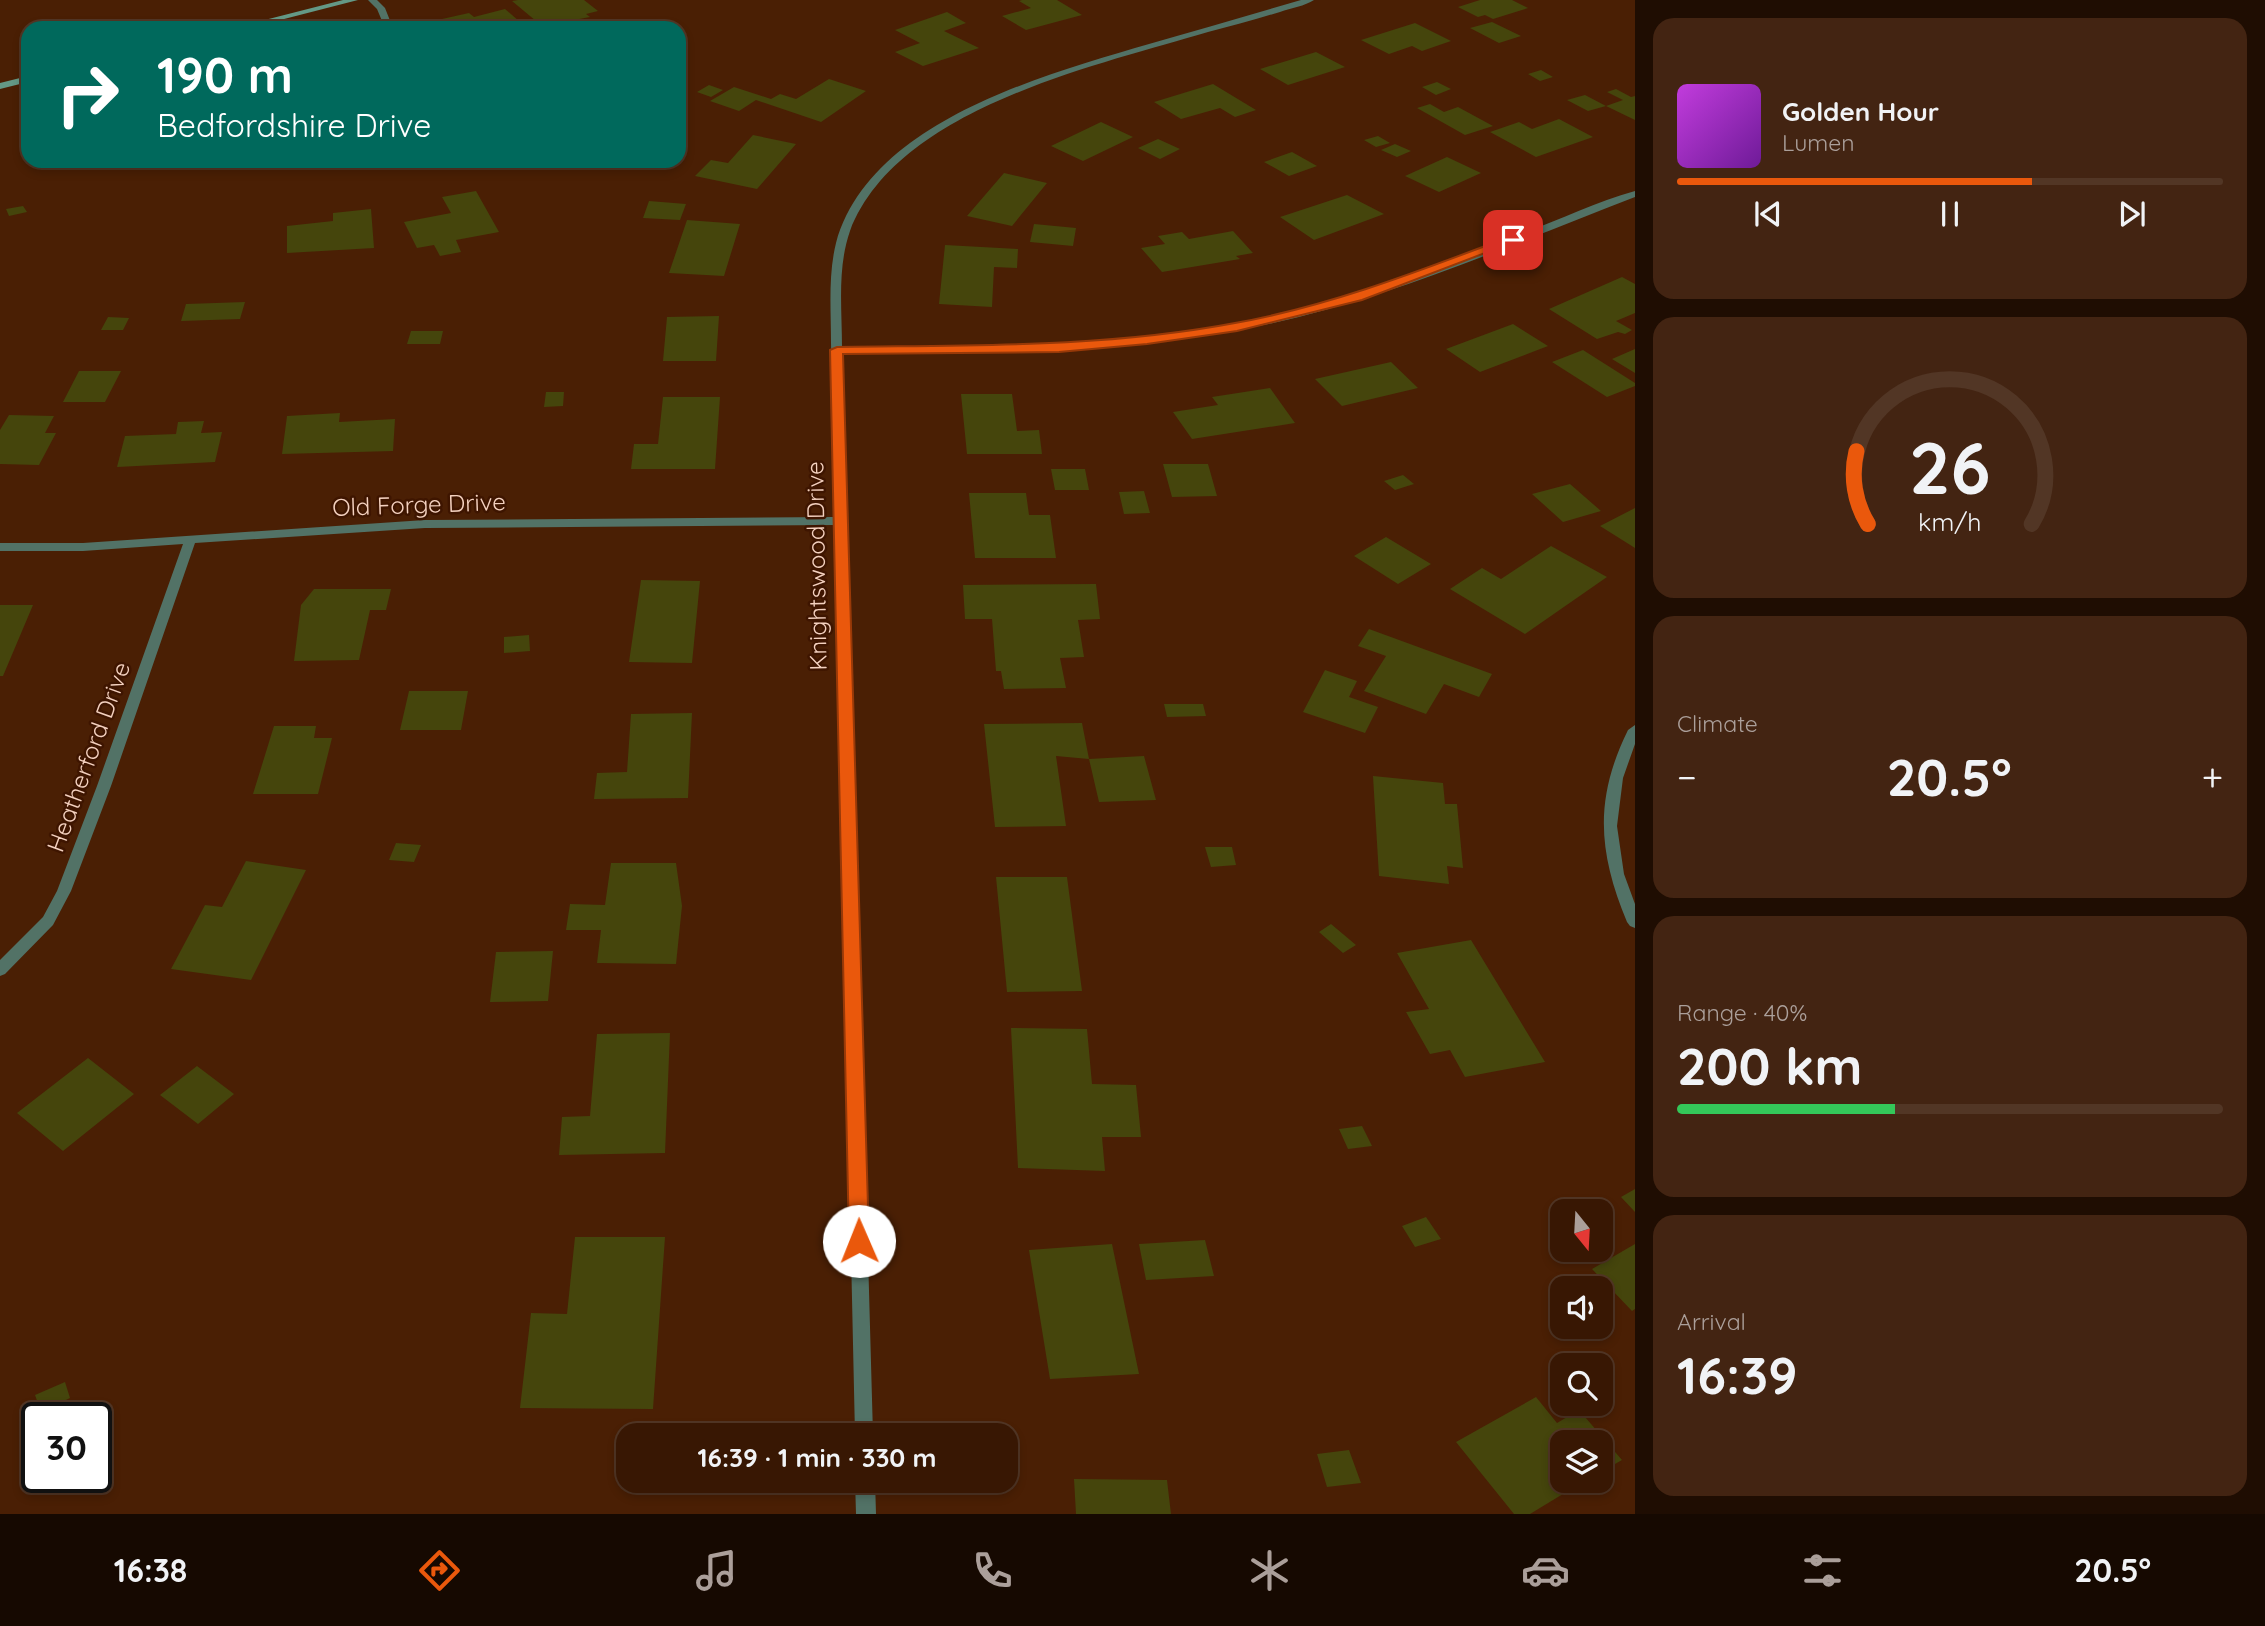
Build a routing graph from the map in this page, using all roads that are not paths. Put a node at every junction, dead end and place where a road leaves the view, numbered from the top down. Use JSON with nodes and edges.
{"nodes":[{"id":1,"x":354,"y":0,"type":"edge"},
{"id":2,"x":372,"y":0,"type":"edge"},
{"id":3,"x":1310,"y":0,"type":"edge"},
{"id":4,"x":268,"y":21,"type":"edge"},
{"id":5,"x":386,"y":21,"type":"edge"},
{"id":6,"x":21,"y":81,"type":"edge"},
{"id":7,"x":0,"y":86,"type":"edge"},
{"id":8,"x":1635,"y":194,"type":"edge"},
{"id":9,"x":837,"y":350,"type":"junction"},
{"id":10,"x":841,"y":521,"type":"junction"},
{"id":11,"x":190,"y":541,"type":"junction"},
{"id":12,"x":0,"y":547,"type":"edge"},
{"id":13,"x":1635,"y":730,"type":"edge"},
{"id":14,"x":1635,"y":922,"type":"edge"},
{"id":15,"x":0,"y":970,"type":"edge"},
{"id":16,"x":864,"y":1423,"type":"edge"},
{"id":17,"x":865,"y":1493,"type":"edge"},
{"id":18,"x":866,"y":1514,"type":"edge"}],
"edges":[{"from":1,"to":4,"type":"main road"},
{"from":2,"to":5,"type":"street"},
{"from":3,"to":9,"type":"street","name":"Knightswood Drive"},
{"from":6,"to":7,"type":"main road"},
{"from":8,"to":9,"type":"street"},
{"from":9,"to":10,"type":"street","name":"Knightswood Drive"},
{"from":10,"to":11,"type":"street","name":"Old Forge Drive"},
{"from":10,"to":16,"type":"street","name":"Knightswood Drive"},
{"from":11,"to":12,"type":"street","name":"Old Forge Drive"},
{"from":11,"to":15,"type":"street","name":"Heatherford Drive"},
{"from":13,"to":14,"type":"street"},
{"from":17,"to":18,"type":"street"}]}
